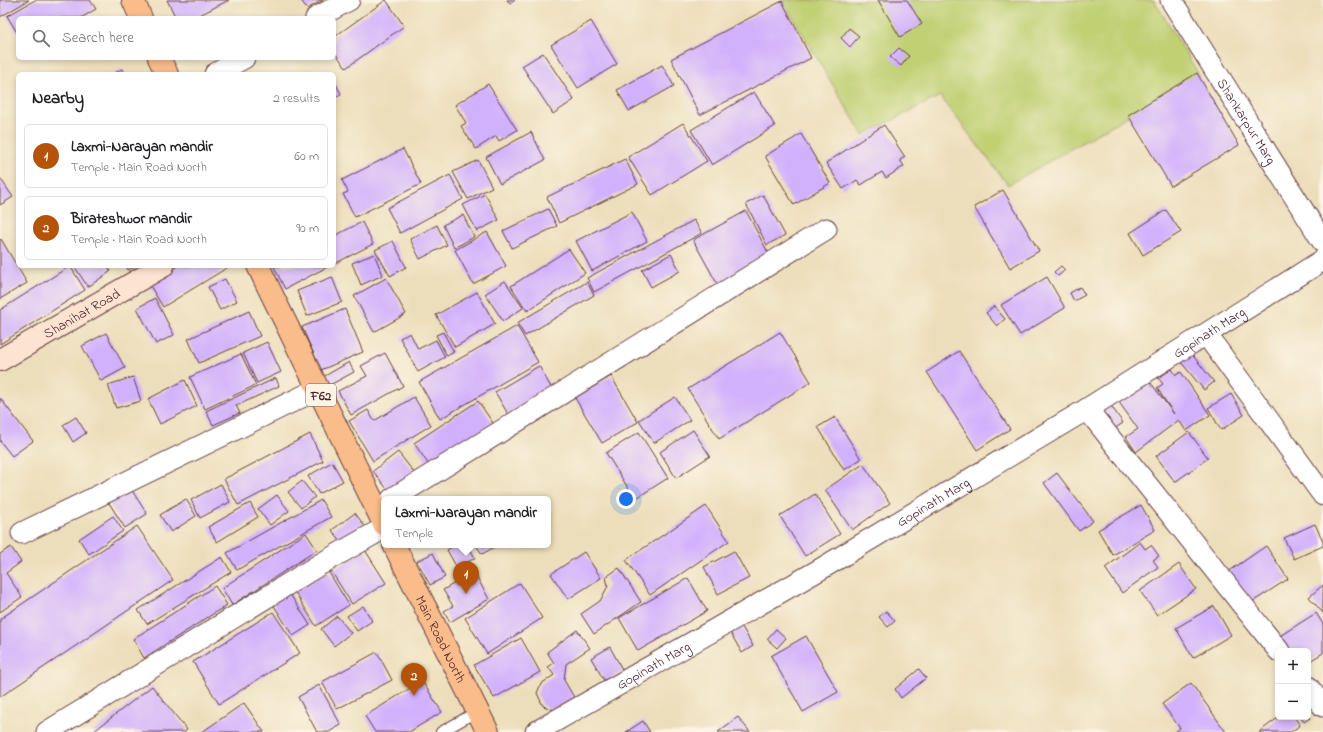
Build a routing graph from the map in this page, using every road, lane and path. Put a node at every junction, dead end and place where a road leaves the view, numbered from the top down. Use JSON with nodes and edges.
{"nodes":[{"id":1,"x":133,"y":0,"type":"edge"},
{"id":2,"x":349,"y":0,"type":"edge"},
{"id":3,"x":1171,"y":0,"type":"edge"},
{"id":4,"x":140,"y":16,"type":"edge"},
{"id":5,"x":320,"y":16,"type":"edge"},
{"id":6,"x":160,"y":60,"type":"edge"},
{"id":7,"x":240,"y":60,"type":"edge"},
{"id":8,"x":166,"y":72,"type":"edge"},
{"id":9,"x":219,"y":72,"type":"edge"},
{"id":10,"x":826,"y":229,"type":"dead end"},
{"id":11,"x":1323,"y":242,"type":"edge"},
{"id":12,"x":1323,"y":260,"type":"edge"},
{"id":13,"x":160,"y":268,"type":"edge"},
{"id":14,"x":259,"y":268,"type":"edge"},
{"id":15,"x":1206,"y":334,"type":"junction"},
{"id":16,"x":0,"y":360,"type":"edge"},
{"id":17,"x":318,"y":389,"type":"junction"},
{"id":18,"x":1087,"y":409,"type":"junction"},
{"id":19,"x":1323,"y":495,"type":"edge"},
{"id":20,"x":410,"y":496,"type":"edge"},
{"id":21,"x":381,"y":507,"type":"edge"},
{"id":22,"x":381,"y":515,"type":"edge"},
{"id":23,"x":22,"y":533,"type":"dead end"},
{"id":24,"x":396,"y":548,"type":"edge"},
{"id":25,"x":1277,"y":648,"type":"edge"},
{"id":26,"x":1311,"y":691,"type":"edge"},
{"id":27,"x":1323,"y":706,"type":"edge"},
{"id":28,"x":478,"y":711,"type":"junction"},
{"id":29,"x":47,"y":732,"type":"edge"},
{"id":30,"x":441,"y":732,"type":"edge"},
{"id":31,"x":488,"y":732,"type":"edge"},
{"id":32,"x":536,"y":732,"type":"edge"}],
"edges":[{"from":1,"to":4,"type":"main road"},
{"from":2,"to":5,"type":"street"},
{"from":3,"to":11,"type":"street","name":"Shankarpur Marg"},
{"from":6,"to":8,"type":"main road"},
{"from":7,"to":9,"type":"street"},
{"from":10,"to":20,"type":"street"},
{"from":12,"to":15,"type":"street","name":"Gopinath Marg"},
{"from":13,"to":16,"type":"street","name":"Shanihat Road"},
{"from":14,"to":17,"type":"main road","number":"F62"},
{"from":15,"to":18,"type":"street","name":"Gopinath Marg"},
{"from":15,"to":19,"type":"street"},
{"from":17,"to":21,"type":"main road","number":"F62"},
{"from":17,"to":23,"type":"street"},
{"from":18,"to":25,"type":"street"},
{"from":18,"to":32,"type":"street","name":"Gopinath Marg"},
{"from":22,"to":29,"type":"street"},
{"from":24,"to":28,"type":"main road","name":"Main Road North"},
{"from":26,"to":27,"type":"street"},
{"from":28,"to":30,"type":"lane"},
{"from":28,"to":31,"type":"main road","name":"Main Road North"}]}
